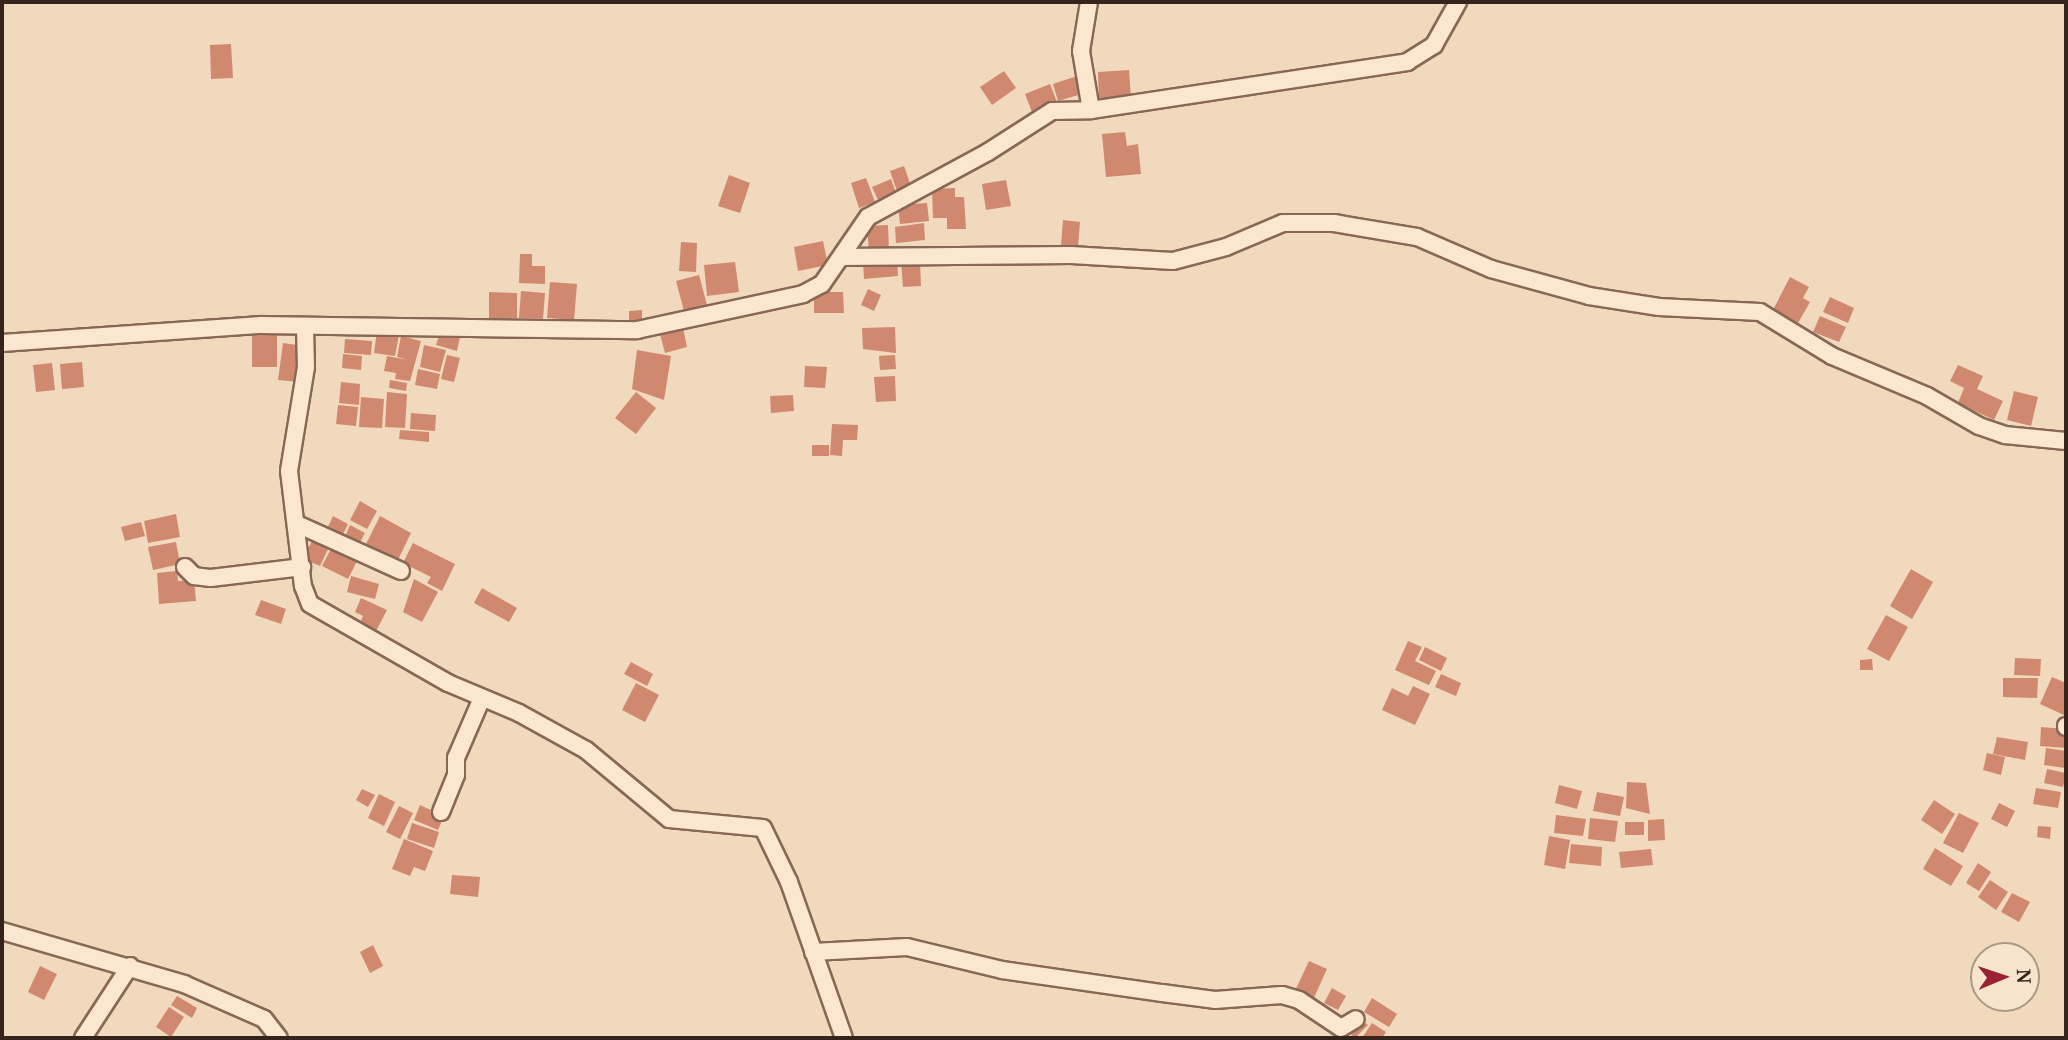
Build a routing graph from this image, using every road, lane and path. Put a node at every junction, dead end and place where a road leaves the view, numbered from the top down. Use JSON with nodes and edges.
{"nodes":[{"id":1,"x":1088,"y":2,"type":"edge"},
{"id":2,"x":1458,"y":2,"type":"edge"},
{"id":3,"x":1091,"y":110,"type":"junction"},
{"id":4,"x":842,"y":257,"type":"junction"},
{"id":5,"x":305,"y":327,"type":"junction"},
{"id":6,"x":2,"y":343,"type":"edge"},
{"id":7,"x":2066,"y":441,"type":"edge"},
{"id":8,"x":297,"y":524,"type":"junction"},
{"id":9,"x":185,"y":567,"type":"dead end"},
{"id":10,"x":302,"y":567,"type":"junction"},
{"id":11,"x":401,"y":572,"type":"dead end"},
{"id":12,"x":482,"y":698,"type":"junction"},
{"id":13,"x":441,"y":812,"type":"dead end"},
{"id":14,"x":2,"y":932,"type":"edge"},
{"id":15,"x":813,"y":952,"type":"junction"},
{"id":16,"x":130,"y":966,"type":"junction"},
{"id":17,"x":1356,"y":1019,"type":"dead end"},
{"id":18,"x":83,"y":1038,"type":"edge"},
{"id":19,"x":279,"y":1038,"type":"edge"},
{"id":20,"x":844,"y":1038,"type":"edge"}],
"edges":[{"from":1,"to":3,"type":"street"},
{"from":2,"to":3,"type":"street"},
{"from":3,"to":4,"type":"street"},
{"from":4,"to":5,"type":"street"},
{"from":4,"to":7,"type":"street"},
{"from":5,"to":6,"type":"street"},
{"from":5,"to":8,"type":"street"},
{"from":8,"to":10,"type":"street"},
{"from":8,"to":11,"type":"street"},
{"from":9,"to":10,"type":"street"},
{"from":10,"to":12,"type":"street"},
{"from":12,"to":13,"type":"street"},
{"from":12,"to":15,"type":"street"},
{"from":14,"to":16,"type":"street"},
{"from":15,"to":17,"type":"street"},
{"from":15,"to":20,"type":"street"},
{"from":16,"to":18,"type":"street"},
{"from":16,"to":19,"type":"street"}]}
